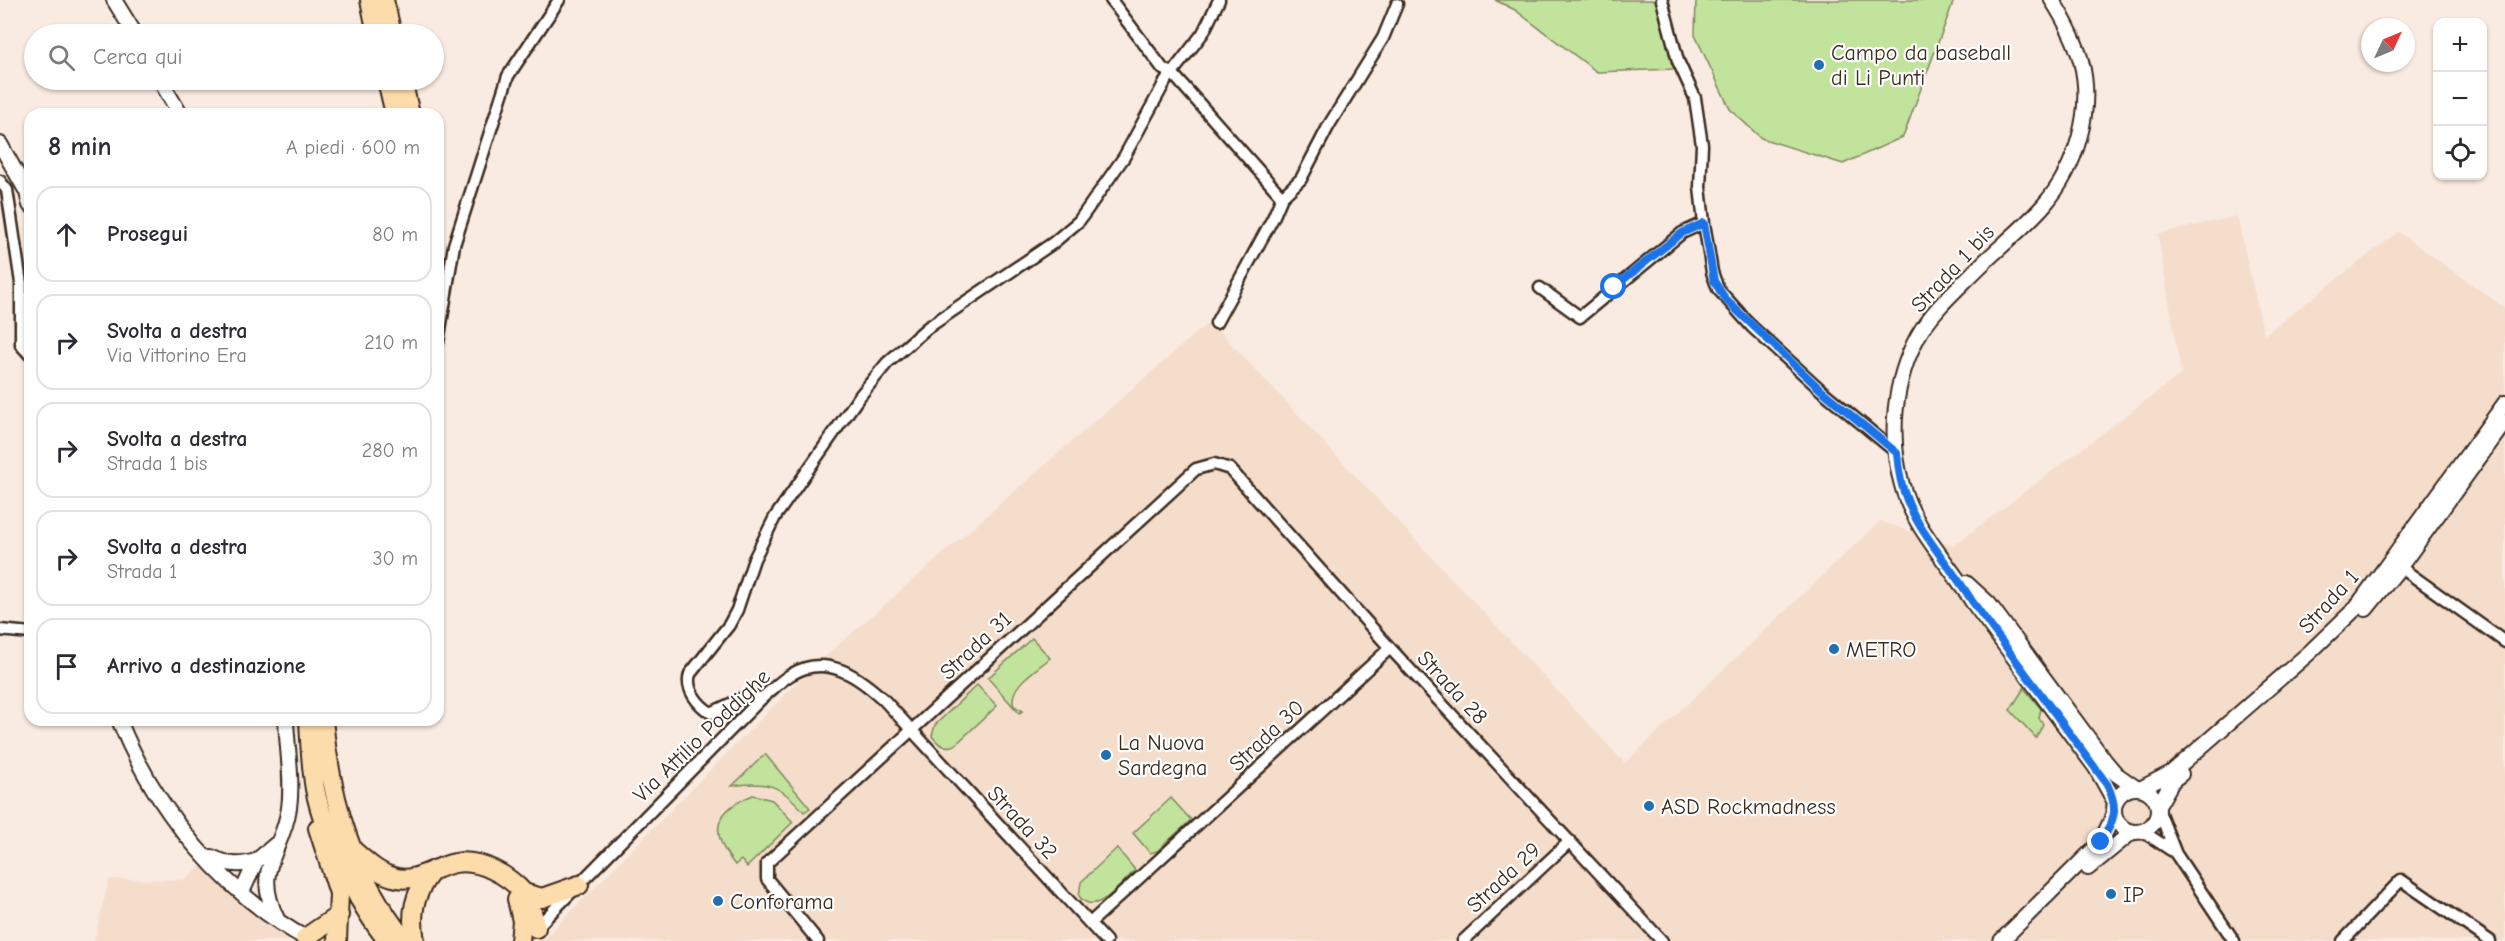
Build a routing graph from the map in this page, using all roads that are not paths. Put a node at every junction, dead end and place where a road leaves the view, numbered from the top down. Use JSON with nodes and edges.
{"nodes":[{"id":1,"x":114,"y":0,"type":"edge"},
{"id":2,"x":370,"y":0,"type":"edge"},
{"id":3,"x":384,"y":0,"type":"edge"},
{"id":4,"x":559,"y":0,"type":"edge"},
{"id":5,"x":1111,"y":0,"type":"edge"},
{"id":6,"x":1219,"y":0,"type":"edge"},
{"id":7,"x":1662,"y":0,"type":"edge"},
{"id":8,"x":2052,"y":0,"type":"edge"},
{"id":9,"x":1397,"y":4,"type":"dead end"},
{"id":10,"x":129,"y":24,"type":"edge"},
{"id":11,"x":375,"y":24,"type":"edge"},
{"id":12,"x":390,"y":24,"type":"edge"},
{"id":13,"x":1173,"y":74,"type":"junction"},
{"id":14,"x":166,"y":90,"type":"edge"},
{"id":15,"x":389,"y":90,"type":"edge"},
{"id":16,"x":404,"y":90,"type":"edge"},
{"id":17,"x":176,"y":108,"type":"edge"},
{"id":18,"x":394,"y":108,"type":"edge"},
{"id":19,"x":409,"y":108,"type":"edge"},
{"id":20,"x":0,"y":144,"type":"edge"},
{"id":21,"x":2,"y":186,"type":"edge"},
{"id":22,"x":24,"y":187,"type":"edge"},
{"id":23,"x":1282,"y":197,"type":"junction"},
{"id":24,"x":1704,"y":223,"type":"junction"},
{"id":25,"x":1540,"y":288,"type":"dead end"},
{"id":26,"x":444,"y":306,"type":"edge"},
{"id":27,"x":1216,"y":323,"type":"dead end"},
{"id":28,"x":24,"y":348,"type":"edge"},
{"id":29,"x":2505,"y":404,"type":"edge"},
{"id":30,"x":2505,"y":422,"type":"edge"},
{"id":31,"x":1897,"y":453,"type":"junction"},
{"id":32,"x":1214,"y":464,"type":"joint"},
{"id":33,"x":2396,"y":564,"type":"junction"},
{"id":34,"x":1956,"y":573,"type":"junction"},
{"id":35,"x":0,"y":630,"type":"edge"},
{"id":36,"x":24,"y":632,"type":"edge"},
{"id":37,"x":2505,"y":642,"type":"edge"},
{"id":38,"x":1390,"y":648,"type":"junction"},
{"id":39,"x":762,"y":698,"type":"junction"},
{"id":40,"x":122,"y":726,"type":"edge"},
{"id":41,"x":286,"y":726,"type":"edge"},
{"id":42,"x":310,"y":726,"type":"edge"},
{"id":43,"x":324,"y":726,"type":"edge"},
{"id":44,"x":911,"y":730,"type":"junction"},
{"id":45,"x":2139,"y":788,"type":"junction"},
{"id":46,"x":315,"y":791,"type":"junction"},
{"id":47,"x":2115,"y":808,"type":"junction"},
{"id":48,"x":2158,"y":808,"type":"junction"},
{"id":49,"x":2137,"y":831,"type":"junction"},
{"id":50,"x":1570,"y":841,"type":"junction"},
{"id":51,"x":351,"y":849,"type":"junction"},
{"id":52,"x":201,"y":852,"type":"junction"},
{"id":53,"x":2176,"y":854,"type":"junction"},
{"id":54,"x":263,"y":862,"type":"junction"},
{"id":55,"x":430,"y":872,"type":"junction"},
{"id":56,"x":506,"y":880,"type":"junction"},
{"id":57,"x":579,"y":885,"type":"junction"},
{"id":58,"x":242,"y":892,"type":"junction"},
{"id":59,"x":523,"y":892,"type":"junction"},
{"id":60,"x":339,"y":915,"type":"junction"},
{"id":61,"x":278,"y":921,"type":"junction"},
{"id":62,"x":1090,"y":923,"type":"junction"},
{"id":63,"x":536,"y":928,"type":"junction"},
{"id":64,"x":308,"y":939,"type":"edge"},
{"id":65,"x":337,"y":941,"type":"edge"},
{"id":66,"x":388,"y":941,"type":"edge"},
{"id":67,"x":405,"y":941,"type":"edge"},
{"id":68,"x":415,"y":941,"type":"edge"},
{"id":69,"x":521,"y":941,"type":"edge"},
{"id":70,"x":818,"y":941,"type":"edge"},
{"id":71,"x":1106,"y":941,"type":"edge"},
{"id":72,"x":1463,"y":941,"type":"edge"},
{"id":73,"x":1662,"y":941,"type":"edge"},
{"id":74,"x":2001,"y":941,"type":"edge"},
{"id":75,"x":2013,"y":941,"type":"edge"},
{"id":76,"x":2234,"y":941,"type":"edge"},
{"id":77,"x":2343,"y":941,"type":"edge"},
{"id":78,"x":2490,"y":941,"type":"edge"}],
"edges":[{"from":1,"to":10,"type":"street"},
{"from":2,"to":11,"type":"highway"},
{"from":3,"to":12,"type":"highway"},
{"from":4,"to":26,"type":"street"},
{"from":5,"to":13,"type":"street"},
{"from":6,"to":13,"type":"street"},
{"from":7,"to":24,"type":"street"},
{"from":8,"to":31,"type":"street","name":"Strada 1 bis"},
{"from":9,"to":23,"type":"street"},
{"from":13,"to":23,"type":"street"},
{"from":13,"to":39,"type":"street"},
{"from":14,"to":17,"type":"street"},
{"from":15,"to":18,"type":"highway"},
{"from":16,"to":19,"type":"highway"},
{"from":20,"to":22,"type":"street"},
{"from":21,"to":28,"type":"street"},
{"from":23,"to":27,"type":"street"},
{"from":24,"to":25,"type":"street"},
{"from":24,"to":31,"type":"street"},
{"from":29,"to":33,"type":"street","name":"Strada 1"},
{"from":30,"to":33,"type":"street","name":"Strada 1"},
{"from":31,"to":34,"type":"street","name":"Strada 1 bis"},
{"from":32,"to":38,"type":"street","name":"Strada 28"},
{"from":32,"to":44,"type":"street","name":"Strada 31"},
{"from":33,"to":37,"type":"street"},
{"from":33,"to":45,"type":"street","name":"Strada 1"},
{"from":33,"to":48,"type":"street","name":"Strada 1"},
{"from":34,"to":45,"type":"street","name":"Strada 1 bis"},
{"from":34,"to":47,"type":"street","name":"Strada 1 bis"},
{"from":35,"to":36,"type":"street"},
{"from":38,"to":50,"type":"street","name":"Strada 28"},
{"from":38,"to":62,"type":"street","name":"Strada 30"},
{"from":39,"to":44,"type":"street","name":"Via Attilio Poddighe"},
{"from":39,"to":57,"type":"street","name":"Via Attilio Poddighe"},
{"from":40,"to":52,"type":"street"},
{"from":41,"to":54,"type":"street"},
{"from":42,"to":46,"type":"highway"},
{"from":43,"to":51,"type":"highway"},
{"from":44,"to":62,"type":"street","name":"Strada 32"},
{"from":44,"to":70,"type":"street","name":"Strada 31"},
{"from":45,"to":47,"type":"street"},
{"from":45,"to":48,"type":"street"},
{"from":46,"to":60,"type":"highway"},
{"from":46,"to":66,"type":"highway"},
{"from":47,"to":49,"type":"street"},
{"from":47,"to":74,"type":"street"},
{"from":48,"to":49,"type":"street"},
{"from":48,"to":53,"type":"street"},
{"from":49,"to":53,"type":"street"},
{"from":49,"to":75,"type":"street"},
{"from":50,"to":72,"type":"street","name":"Strada 29"},
{"from":50,"to":73,"type":"street","name":"Strada 28"},
{"from":51,"to":55,"type":"highway"},
{"from":51,"to":67,"type":"highway"},
{"from":52,"to":54,"type":"street"},
{"from":52,"to":58,"type":"street"},
{"from":53,"to":76,"type":"street"},
{"from":54,"to":58,"type":"street"},
{"from":54,"to":61,"type":"street"},
{"from":55,"to":56,"type":"highway"},
{"from":55,"to":68,"type":"highway"},
{"from":56,"to":59,"type":"highway"},
{"from":56,"to":69,"type":"highway"},
{"from":57,"to":59,"type":"highway"},
{"from":57,"to":63,"type":"street","name":"Via Attilio Poddighe"},
{"from":58,"to":61,"type":"street"},
{"from":59,"to":63,"type":"highway"},
{"from":60,"to":64,"type":"highway"},
{"from":60,"to":65,"type":"highway"},
{"from":61,"to":64,"type":"street"},
{"from":62,"to":71,"type":"street","name":"Strada 32"},
{"from":63,"to":69,"type":"street"},
{"from":77,"to":78,"type":"street"}]}
